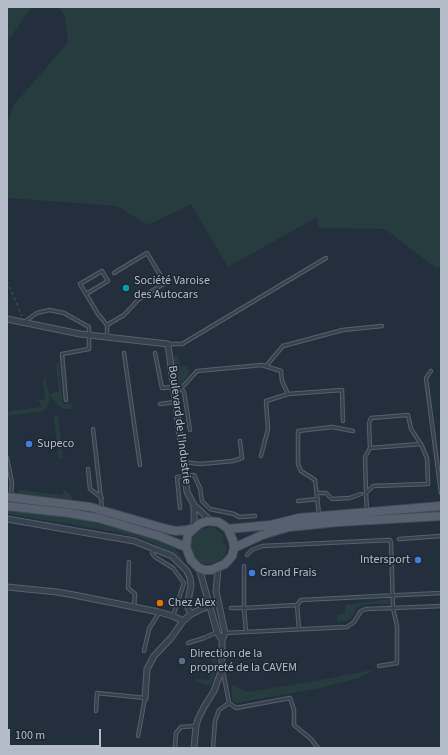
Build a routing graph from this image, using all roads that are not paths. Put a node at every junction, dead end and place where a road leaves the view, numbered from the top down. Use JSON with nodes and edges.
{"nodes":[{"id":1,"x":326,"y":258,"type":"dead end"},
{"id":2,"x":114,"y":273,"type":"dead end"},
{"id":3,"x":86,"y":294,"type":"junction"},
{"id":4,"x":7,"y":319,"type":"edge"},
{"id":5,"x":24,"y":322,"type":"junction"},
{"id":6,"x":107,"y":325,"type":"junction"},
{"id":7,"x":382,"y":326,"type":"dead end"},
{"id":8,"x":89,"y":335,"type":"junction"},
{"id":9,"x":107,"y":337,"type":"junction"},
{"id":10,"x":168,"y":344,"type":"junction"},
{"id":11,"x":124,"y":353,"type":"dead end"},
{"id":12,"x":155,"y":353,"type":"dead end"},
{"id":13,"x":266,"y":366,"type":"junction"},
{"id":14,"x":431,"y":371,"type":"dead end"},
{"id":15,"x":174,"y":387,"type":"junction"},
{"id":16,"x":181,"y":388,"type":"junction"},
{"id":17,"x":288,"y":394,"type":"junction"},
{"id":18,"x":175,"y":395,"type":"junction"},
{"id":19,"x":66,"y":400,"type":"dead end"},
{"id":20,"x":176,"y":402,"type":"junction"},
{"id":21,"x":160,"y":404,"type":"dead end"},
{"id":22,"x":343,"y":421,"type":"dead end"},
{"id":23,"x":93,"y":429,"type":"dead end"},
{"id":24,"x":190,"y":430,"type":"dead end"},
{"id":25,"x":353,"y":431,"type":"dead end"},
{"id":26,"x":240,"y":441,"type":"dead end"},
{"id":27,"x":421,"y":444,"type":"junction"},
{"id":28,"x":370,"y":448,"type":"junction"},
{"id":29,"x":261,"y":456,"type":"dead end"},
{"id":30,"x":7,"y":458,"type":"edge"},
{"id":31,"x":183,"y":462,"type":"junction"},
{"id":32,"x":140,"y":465,"type":"dead end"},
{"id":33,"x":88,"y":469,"type":"dead end"},
{"id":34,"x":185,"y":475,"type":"junction"},
{"id":35,"x":317,"y":493,"type":"junction"},
{"id":36,"x":366,"y":493,"type":"junction"},
{"id":37,"x":362,"y":494,"type":"dead end"},
{"id":38,"x":441,"y":494,"type":"edge"},
{"id":39,"x":102,"y":498,"type":"junction"},
{"id":40,"x":318,"y":499,"type":"junction"},
{"id":41,"x":8,"y":500,"type":"edge"},
{"id":42,"x":298,"y":501,"type":"dead end"},
{"id":43,"x":194,"y":506,"type":"junction"},
{"id":44,"x":441,"y":506,"type":"edge"},
{"id":45,"x":180,"y":508,"type":"dead end"},
{"id":46,"x":102,"y":511,"type":"junction"},
{"id":47,"x":367,"y":512,"type":"junction"},
{"id":48,"x":256,"y":516,"type":"dead end"},
{"id":49,"x":319,"y":516,"type":"junction"},
{"id":50,"x":441,"y":516,"type":"edge"},
{"id":51,"x":7,"y":519,"type":"edge"},
{"id":52,"x":212,"y":521,"type":"junction"},
{"id":53,"x":194,"y":528,"type":"junction"},
{"id":54,"x":228,"y":529,"type":"junction"},
{"id":55,"x":441,"y":536,"type":"edge"},
{"id":56,"x":399,"y":539,"type":"dead end"},
{"id":57,"x":154,"y":548,"type":"junction"},
{"id":58,"x":186,"y":548,"type":"junction"},
{"id":59,"x":234,"y":548,"type":"junction"},
{"id":60,"x":247,"y":555,"type":"dead end"},
{"id":61,"x":129,"y":562,"type":"dead end"},
{"id":62,"x":244,"y":566,"type":"dead end"},
{"id":63,"x":199,"y":568,"type":"junction"},
{"id":64,"x":218,"y":569,"type":"junction"},
{"id":65,"x":7,"y":587,"type":"edge"},
{"id":66,"x":441,"y":593,"type":"edge"},
{"id":67,"x":393,"y":595,"type":"junction"},
{"id":68,"x":218,"y":603,"type":"junction"},
{"id":69,"x":210,"y":605,"type":"junction"},
{"id":70,"x":297,"y":605,"type":"junction"},
{"id":71,"x":441,"y":606,"type":"edge"},
{"id":72,"x":134,"y":607,"type":"junction"},
{"id":73,"x":231,"y":608,"type":"dead end"},
{"id":74,"x":244,"y":608,"type":"junction"},
{"id":75,"x":393,"y":608,"type":"junction"},
{"id":76,"x":159,"y":612,"type":"junction"},
{"id":77,"x":191,"y":614,"type":"junction"},
{"id":78,"x":173,"y":616,"type":"junction"},
{"id":79,"x":183,"y":621,"type":"junction"},
{"id":80,"x":299,"y":629,"type":"junction"},
{"id":81,"x":217,"y":632,"type":"junction"},
{"id":82,"x":246,"y":632,"type":"junction"},
{"id":83,"x":224,"y":633,"type":"junction"},
{"id":84,"x":222,"y":640,"type":"junction"},
{"id":85,"x":188,"y":643,"type":"dead end"},
{"id":86,"x":144,"y":651,"type":"dead end"},
{"id":87,"x":379,"y":666,"type":"dead end"},
{"id":88,"x":222,"y":669,"type":"junction"},
{"id":89,"x":145,"y":698,"type":"junction"},
{"id":90,"x":229,"y":703,"type":"junction"},
{"id":91,"x":96,"y":711,"type":"dead end"},
{"id":92,"x":196,"y":726,"type":"junction"},
{"id":93,"x":138,"y":736,"type":"dead end"},
{"id":94,"x":175,"y":748,"type":"edge"},
{"id":95,"x":194,"y":748,"type":"edge"},
{"id":96,"x":213,"y":748,"type":"edge"},
{"id":97,"x":318,"y":748,"type":"edge"}],
"edges":[{"from":1,"to":10,"type":"lane"},
{"from":2,"to":6,"type":"lane"},
{"from":3,"to":3,"type":"lane"},
{"from":3,"to":6,"type":"lane"},
{"from":4,"to":5,"type":"street"},
{"from":5,"to":8,"type":"street"},
{"from":5,"to":8,"type":"lane"},
{"from":6,"to":9,"type":"lane"},
{"from":7,"to":13,"type":"lane"},
{"from":8,"to":9,"type":"street"},
{"from":8,"to":19,"type":"lane"},
{"from":9,"to":10,"type":"street"},
{"from":10,"to":15,"type":"street","name":"Boulevard de l'Industrie"},
{"from":11,"to":32,"type":"lane"},
{"from":12,"to":15,"type":"lane"},
{"from":13,"to":16,"type":"lane"},
{"from":13,"to":17,"type":"lane"},
{"from":14,"to":38,"type":"lane"},
{"from":15,"to":18,"type":"street","name":"Boulevard de l'Industrie"},
{"from":16,"to":18,"type":"lane"},
{"from":16,"to":24,"type":"lane"},
{"from":17,"to":22,"type":"lane"},
{"from":17,"to":29,"type":"lane"},
{"from":18,"to":20,"type":"street","name":"Boulevard de l'Industrie"},
{"from":20,"to":21,"type":"lane"},
{"from":20,"to":31,"type":"street","name":"Boulevard de l'Industrie"},
{"from":23,"to":39,"type":"lane"},
{"from":25,"to":35,"type":"lane"},
{"from":26,"to":31,"type":"lane"},
{"from":27,"to":28,"type":"lane"},
{"from":27,"to":28,"type":"lane"},
{"from":27,"to":36,"type":"lane"},
{"from":28,"to":36,"type":"lane"},
{"from":30,"to":41,"type":"lane"},
{"from":31,"to":34,"type":"street","name":"Boulevard de l'Industrie"},
{"from":33,"to":39,"type":"lane"},
{"from":34,"to":43,"type":"street","name":"Boulevard de l'Industrie"},
{"from":34,"to":45,"type":"lane"},
{"from":34,"to":48,"type":"lane"},
{"from":35,"to":37,"type":"lane"},
{"from":35,"to":40,"type":"lane"},
{"from":36,"to":47,"type":"lane"},
{"from":39,"to":46,"type":"lane"},
{"from":40,"to":42,"type":"lane"},
{"from":40,"to":49,"type":"lane"},
{"from":41,"to":46,"type":"main road"},
{"from":41,"to":58,"type":"main road"},
{"from":43,"to":52,"type":"street","name":"Boulevard de l'Industrie"},
{"from":43,"to":53,"type":"street","name":"Boulevard de l'Industrie"},
{"from":44,"to":47,"type":"main road"},
{"from":46,"to":53,"type":"main road"},
{"from":47,"to":49,"type":"main road"},
{"from":49,"to":54,"type":"main road"},
{"from":50,"to":59,"type":"main road"},
{"from":51,"to":57,"type":"street"},
{"from":52,"to":53,"type":"main road"},
{"from":52,"to":54,"type":"main road"},
{"from":53,"to":58,"type":"main road"},
{"from":54,"to":59,"type":"main road"},
{"from":55,"to":56,"type":"lane"},
{"from":57,"to":77,"type":"street"},
{"from":57,"to":78,"type":"lane"},
{"from":58,"to":63,"type":"main road"},
{"from":59,"to":64,"type":"main road"},
{"from":60,"to":67,"type":"lane"},
{"from":61,"to":72,"type":"lane"},
{"from":62,"to":74,"type":"lane"},
{"from":63,"to":64,"type":"main road"},
{"from":63,"to":69,"type":"street"},
{"from":64,"to":68,"type":"street"},
{"from":65,"to":72,"type":"street"},
{"from":66,"to":67,"type":"lane"},
{"from":67,"to":70,"type":"lane"},
{"from":67,"to":75,"type":"lane"},
{"from":68,"to":69,"type":"street"},
{"from":68,"to":83,"type":"street"},
{"from":69,"to":77,"type":"street"},
{"from":69,"to":81,"type":"street"},
{"from":70,"to":74,"type":"lane"},
{"from":70,"to":80,"type":"lane"},
{"from":71,"to":75,"type":"lane"},
{"from":72,"to":76,"type":"street"},
{"from":73,"to":74,"type":"lane"},
{"from":74,"to":82,"type":"lane"},
{"from":75,"to":80,"type":"lane"},
{"from":75,"to":87,"type":"lane"},
{"from":76,"to":78,"type":"street"},
{"from":76,"to":86,"type":"lane"},
{"from":77,"to":79,"type":"street"},
{"from":78,"to":79,"type":"street"},
{"from":79,"to":89,"type":"street"},
{"from":80,"to":82,"type":"lane"},
{"from":81,"to":84,"type":"street"},
{"from":81,"to":85,"type":"lane"},
{"from":82,"to":83,"type":"lane"},
{"from":83,"to":84,"type":"street"},
{"from":84,"to":88,"type":"street"},
{"from":88,"to":90,"type":"lane"},
{"from":88,"to":92,"type":"street"},
{"from":89,"to":91,"type":"lane"},
{"from":89,"to":93,"type":"lane"},
{"from":90,"to":96,"type":"lane"},
{"from":90,"to":97,"type":"lane"},
{"from":92,"to":94,"type":"lane"},
{"from":92,"to":95,"type":"street"}]}
